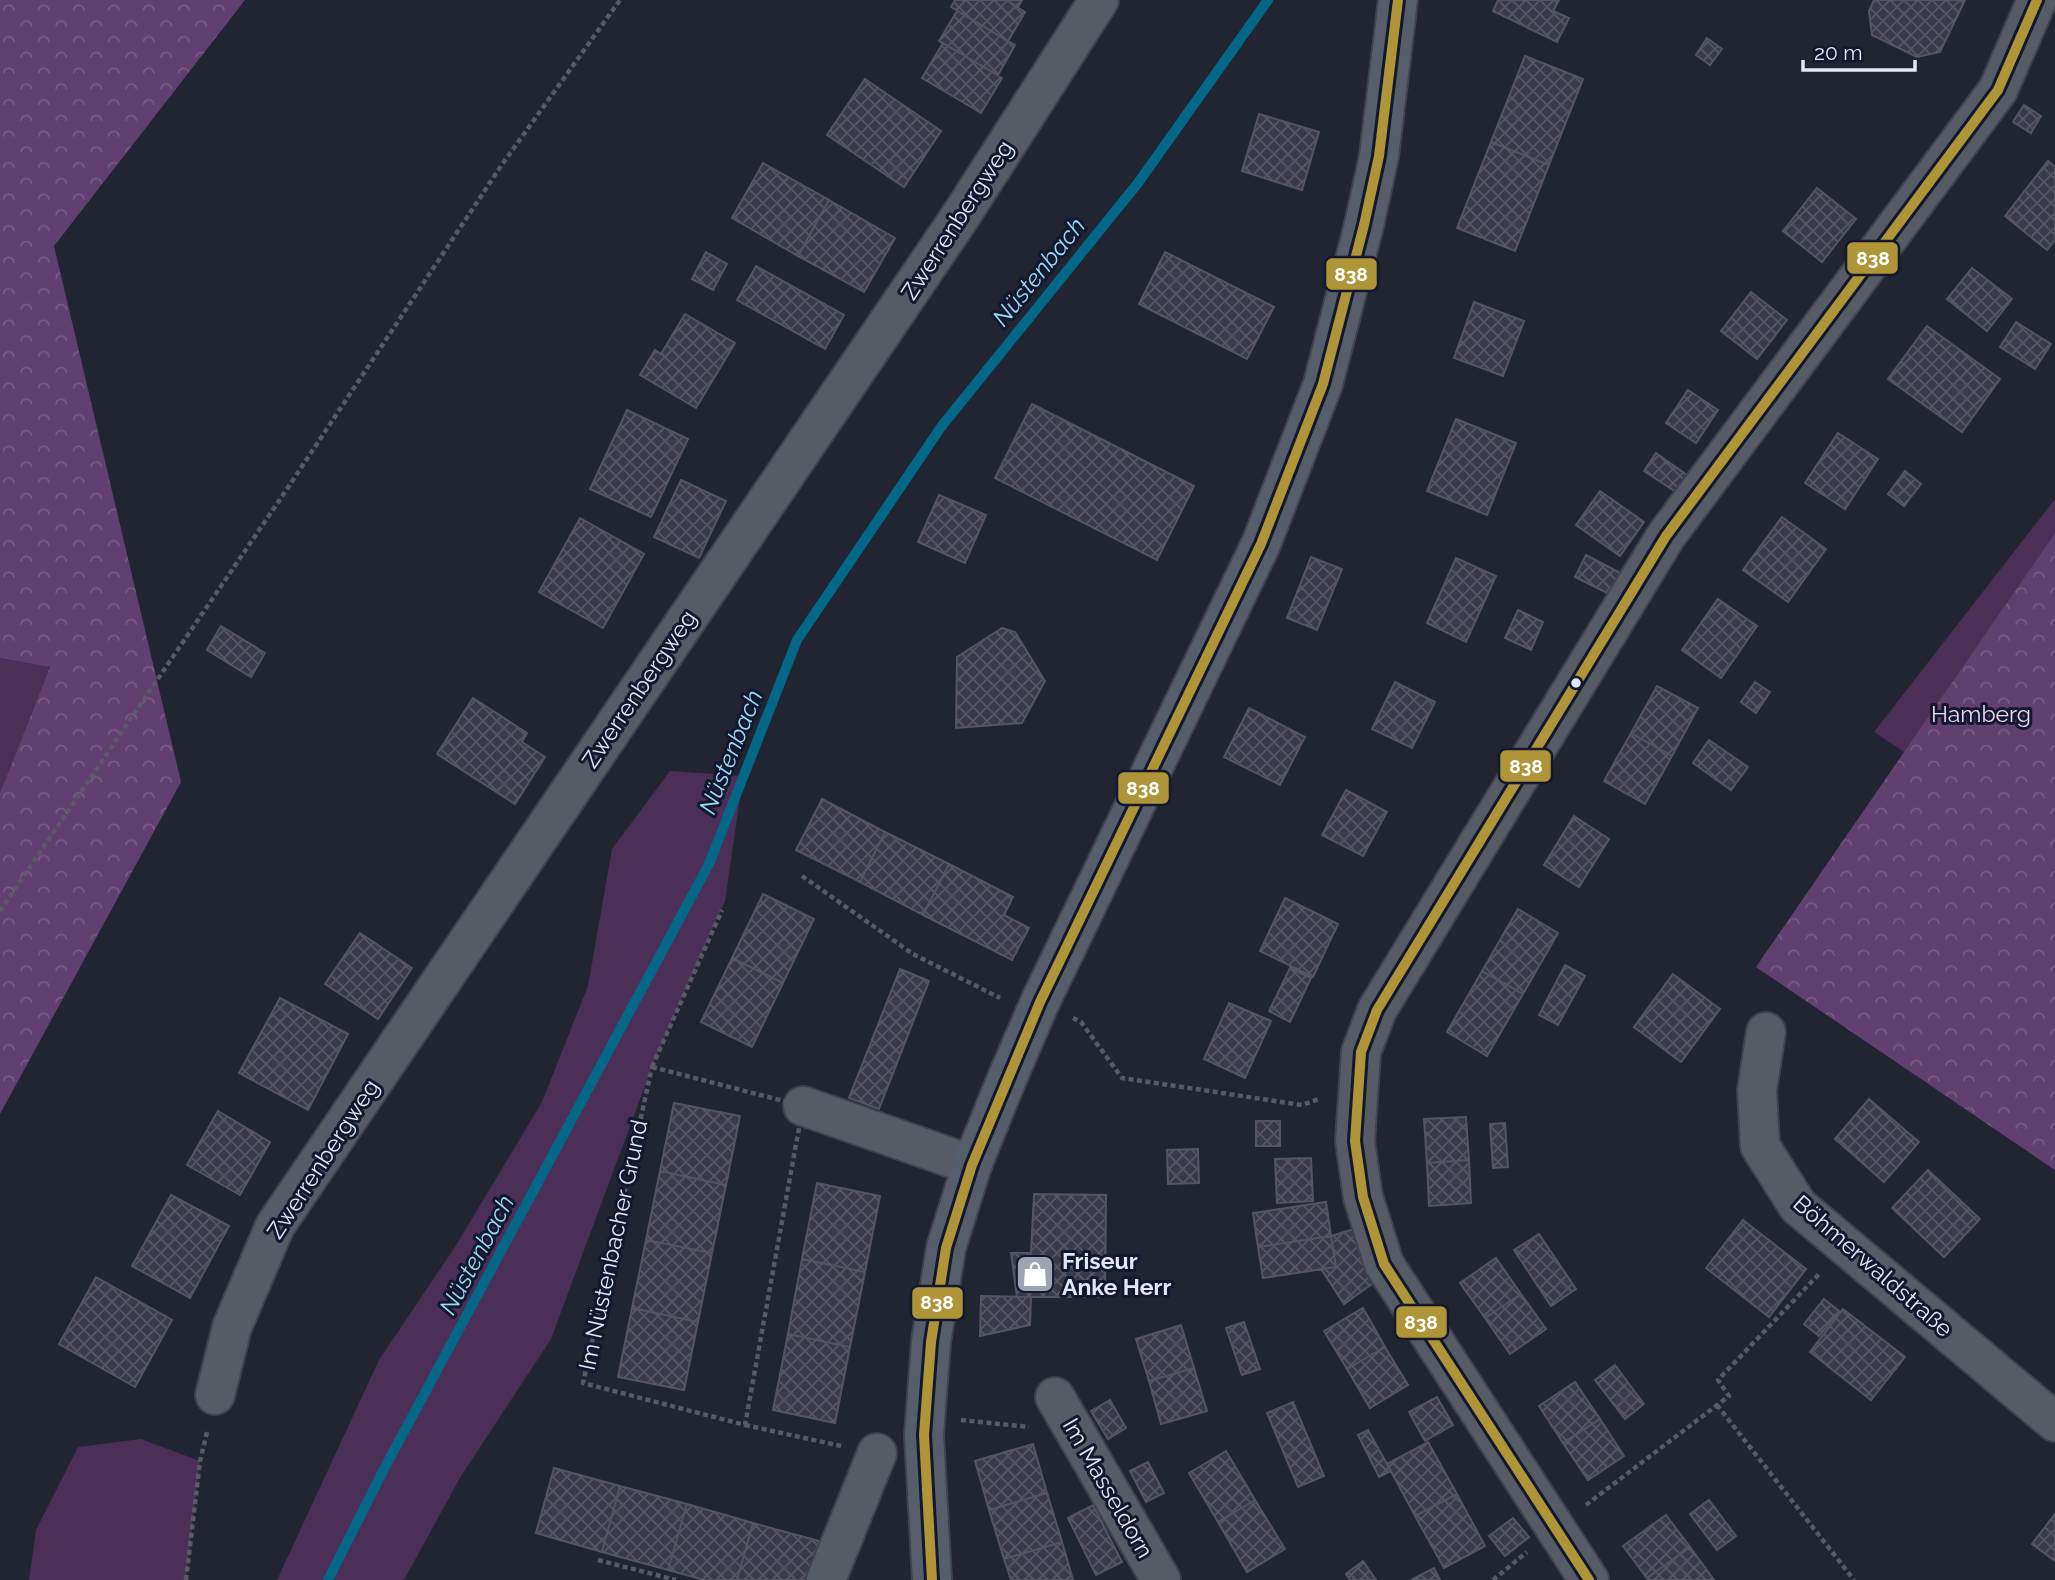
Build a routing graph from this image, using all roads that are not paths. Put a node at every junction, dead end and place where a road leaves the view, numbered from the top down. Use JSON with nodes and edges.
{"nodes":[{"id":1,"x":1099,"y":0,"type":"edge"},
{"id":2,"x":1398,"y":0,"type":"edge"},
{"id":3,"x":2038,"y":0,"type":"edge"},
{"id":4,"x":1766,"y":1032,"type":"dead end"},
{"id":5,"x":803,"y":1106,"type":"road end"},
{"id":6,"x":972,"y":1165,"type":"junction"},
{"id":7,"x":215,"y":1395,"type":"road end"},
{"id":8,"x":1055,"y":1397,"type":"dead end"},
{"id":9,"x":2055,"y":1422,"type":"edge"},
{"id":10,"x":926,"y":1463,"type":"junction"},
{"id":11,"x":826,"y":1580,"type":"edge"},
{"id":12,"x":932,"y":1580,"type":"edge"},
{"id":13,"x":1161,"y":1580,"type":"edge"},
{"id":14,"x":1589,"y":1580,"type":"edge"}],
"edges":[{"from":1,"to":7,"type":"street","name":"Zwerrenbergweg"},
{"from":2,"to":6,"type":"main road"},
{"from":3,"to":14,"type":"street"},
{"from":4,"to":9,"type":"street","name":"Böhmerwaldstraße"},
{"from":5,"to":6,"type":"street"},
{"from":6,"to":10,"type":"main road"},
{"from":8,"to":13,"type":"street","name":"Im Masseldorn"},
{"from":10,"to":11,"type":"street"},
{"from":10,"to":12,"type":"main road"}]}
